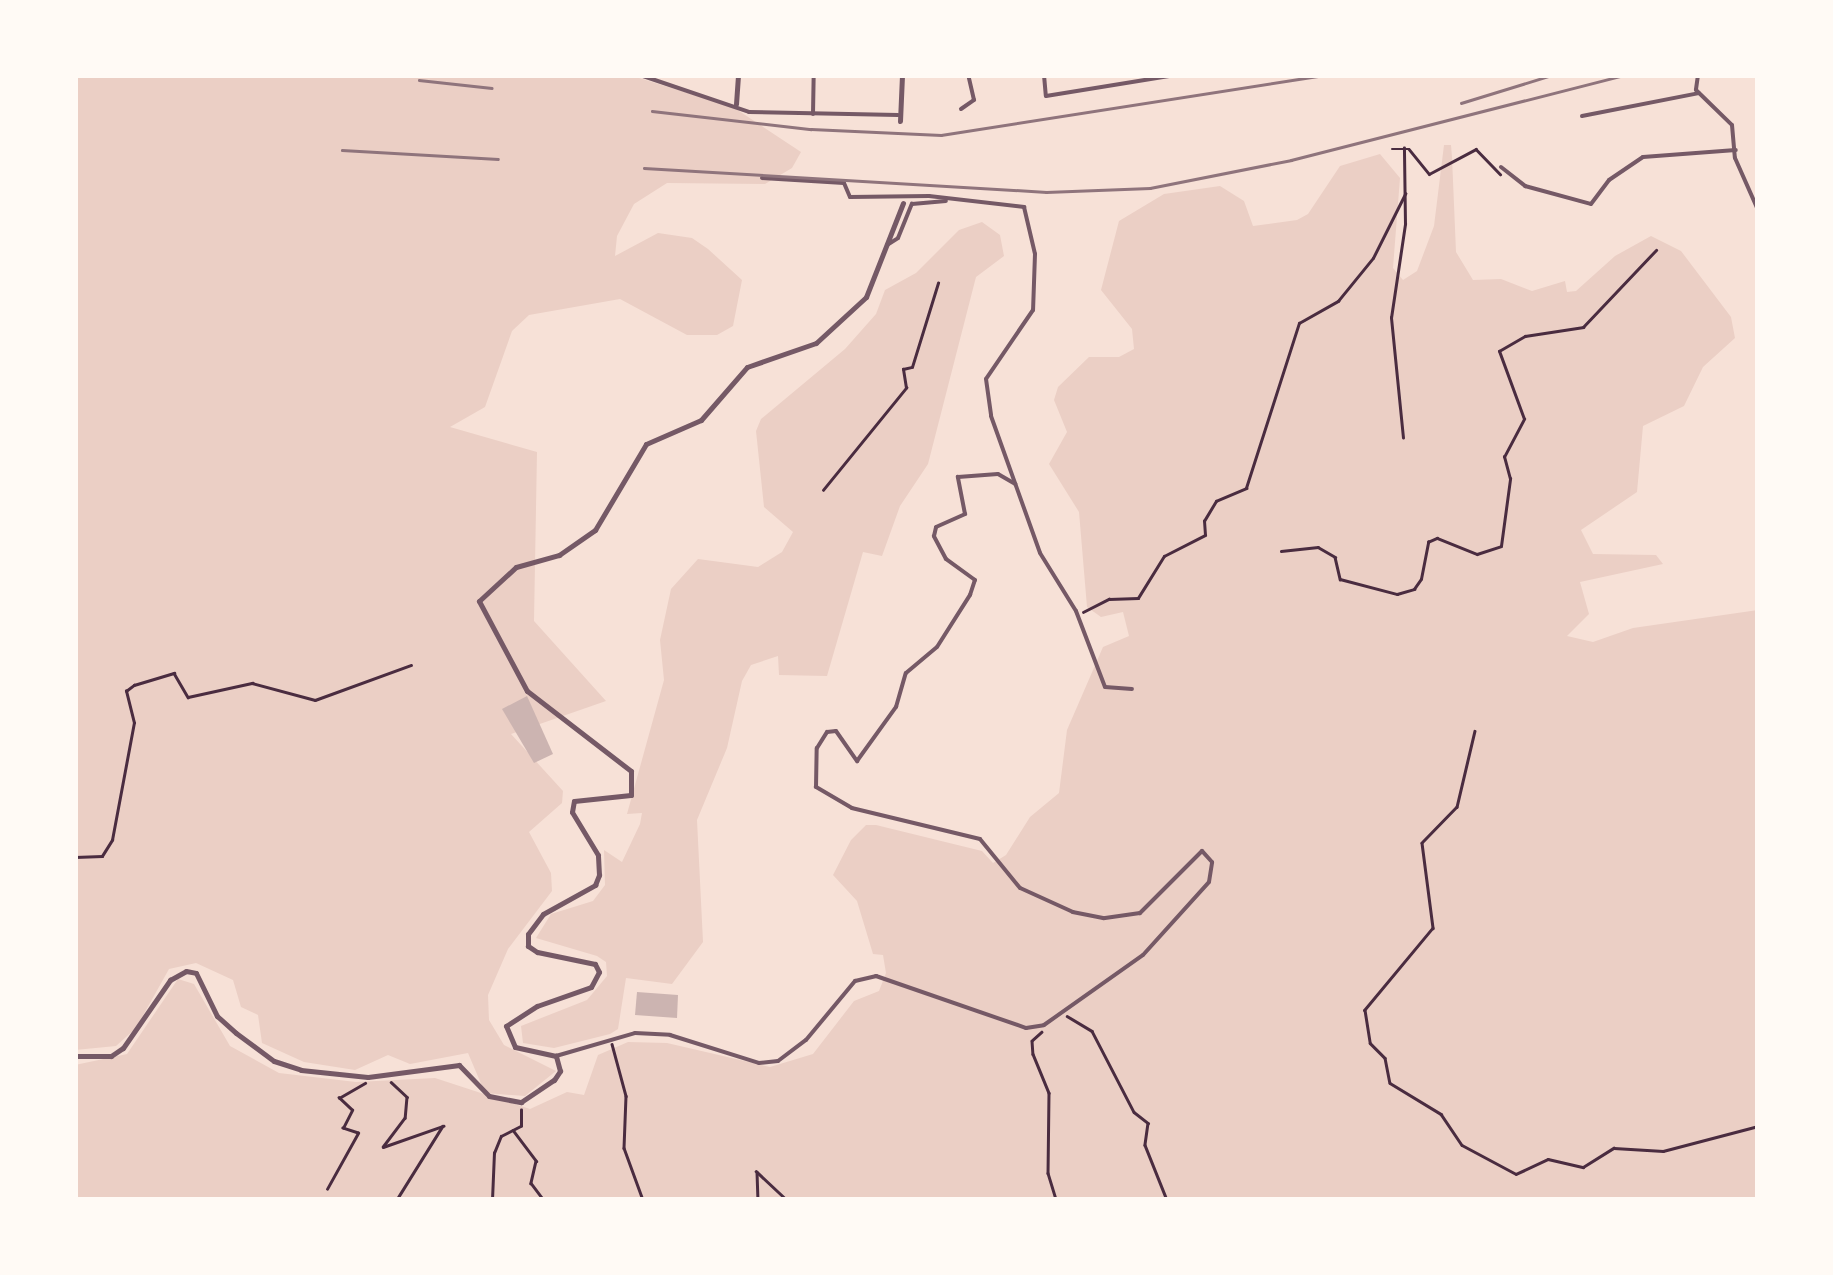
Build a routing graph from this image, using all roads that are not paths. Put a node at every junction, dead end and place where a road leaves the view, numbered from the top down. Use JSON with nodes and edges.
{"nodes":[{"id":1,"x":640,"y":75,"type":"edge"},
{"id":2,"x":738,"y":75,"type":"edge"},
{"id":3,"x":814,"y":75,"type":"edge"},
{"id":4,"x":902,"y":75,"type":"edge"},
{"id":5,"x":968,"y":75,"type":"edge"},
{"id":6,"x":1044,"y":75,"type":"edge"},
{"id":7,"x":1103,"y":75,"type":"edge"},
{"id":8,"x":1175,"y":75,"type":"edge"},
{"id":9,"x":1698,"y":75,"type":"edge"},
{"id":10,"x":1142,"y":78,"type":"edge"},
{"id":11,"x":1104,"y":86,"type":"junction"},
{"id":12,"x":1699,"y":93,"type":"junction"},
{"id":13,"x":736,"y":104,"type":"junction"},
{"id":14,"x":961,"y":110,"type":"dead end"},
{"id":15,"x":812,"y":114,"type":"junction"},
{"id":16,"x":1582,"y":116,"type":"dead end"},
{"id":17,"x":900,"y":118,"type":"joint"},
{"id":18,"x":1736,"y":150,"type":"junction"},
{"id":19,"x":1502,"y":167,"type":"dead end"},
{"id":20,"x":762,"y":178,"type":"dead end"},
{"id":21,"x":952,"y":200,"type":"junction"},
{"id":22,"x":903,"y":203,"type":"dead end"},
{"id":23,"x":1758,"y":210,"type":"edge"},
{"id":24,"x":887,"y":245,"type":"junction"},
{"id":25,"x":1015,"y":484,"type":"junction"},
{"id":26,"x":1132,"y":689,"type":"dead end"},
{"id":27,"x":75,"y":1056,"type":"edge"},
{"id":28,"x":556,"y":1056,"type":"junction"}],
"edges":[{"from":1,"to":13,"type":"street"},
{"from":2,"to":13,"type":"street"},
{"from":3,"to":15,"type":"street"},
{"from":4,"to":17,"type":"street"},
{"from":5,"to":14,"type":"street"},
{"from":6,"to":11,"type":"street"},
{"from":7,"to":11,"type":"street"},
{"from":8,"to":10,"type":"street"},
{"from":9,"to":12,"type":"street"},
{"from":10,"to":11,"type":"street"},
{"from":12,"to":16,"type":"street"},
{"from":12,"to":18,"type":"street"},
{"from":13,"to":15,"type":"street"},
{"from":15,"to":17,"type":"street"},
{"from":18,"to":19,"type":"street"},
{"from":18,"to":23,"type":"street"},
{"from":20,"to":21,"type":"street"},
{"from":21,"to":24,"type":"street"},
{"from":21,"to":25,"type":"street"},
{"from":22,"to":24,"type":"street"},
{"from":24,"to":28,"type":"street"},
{"from":25,"to":26,"type":"street"},
{"from":25,"to":28,"type":"street"},
{"from":27,"to":28,"type":"street"}]}
